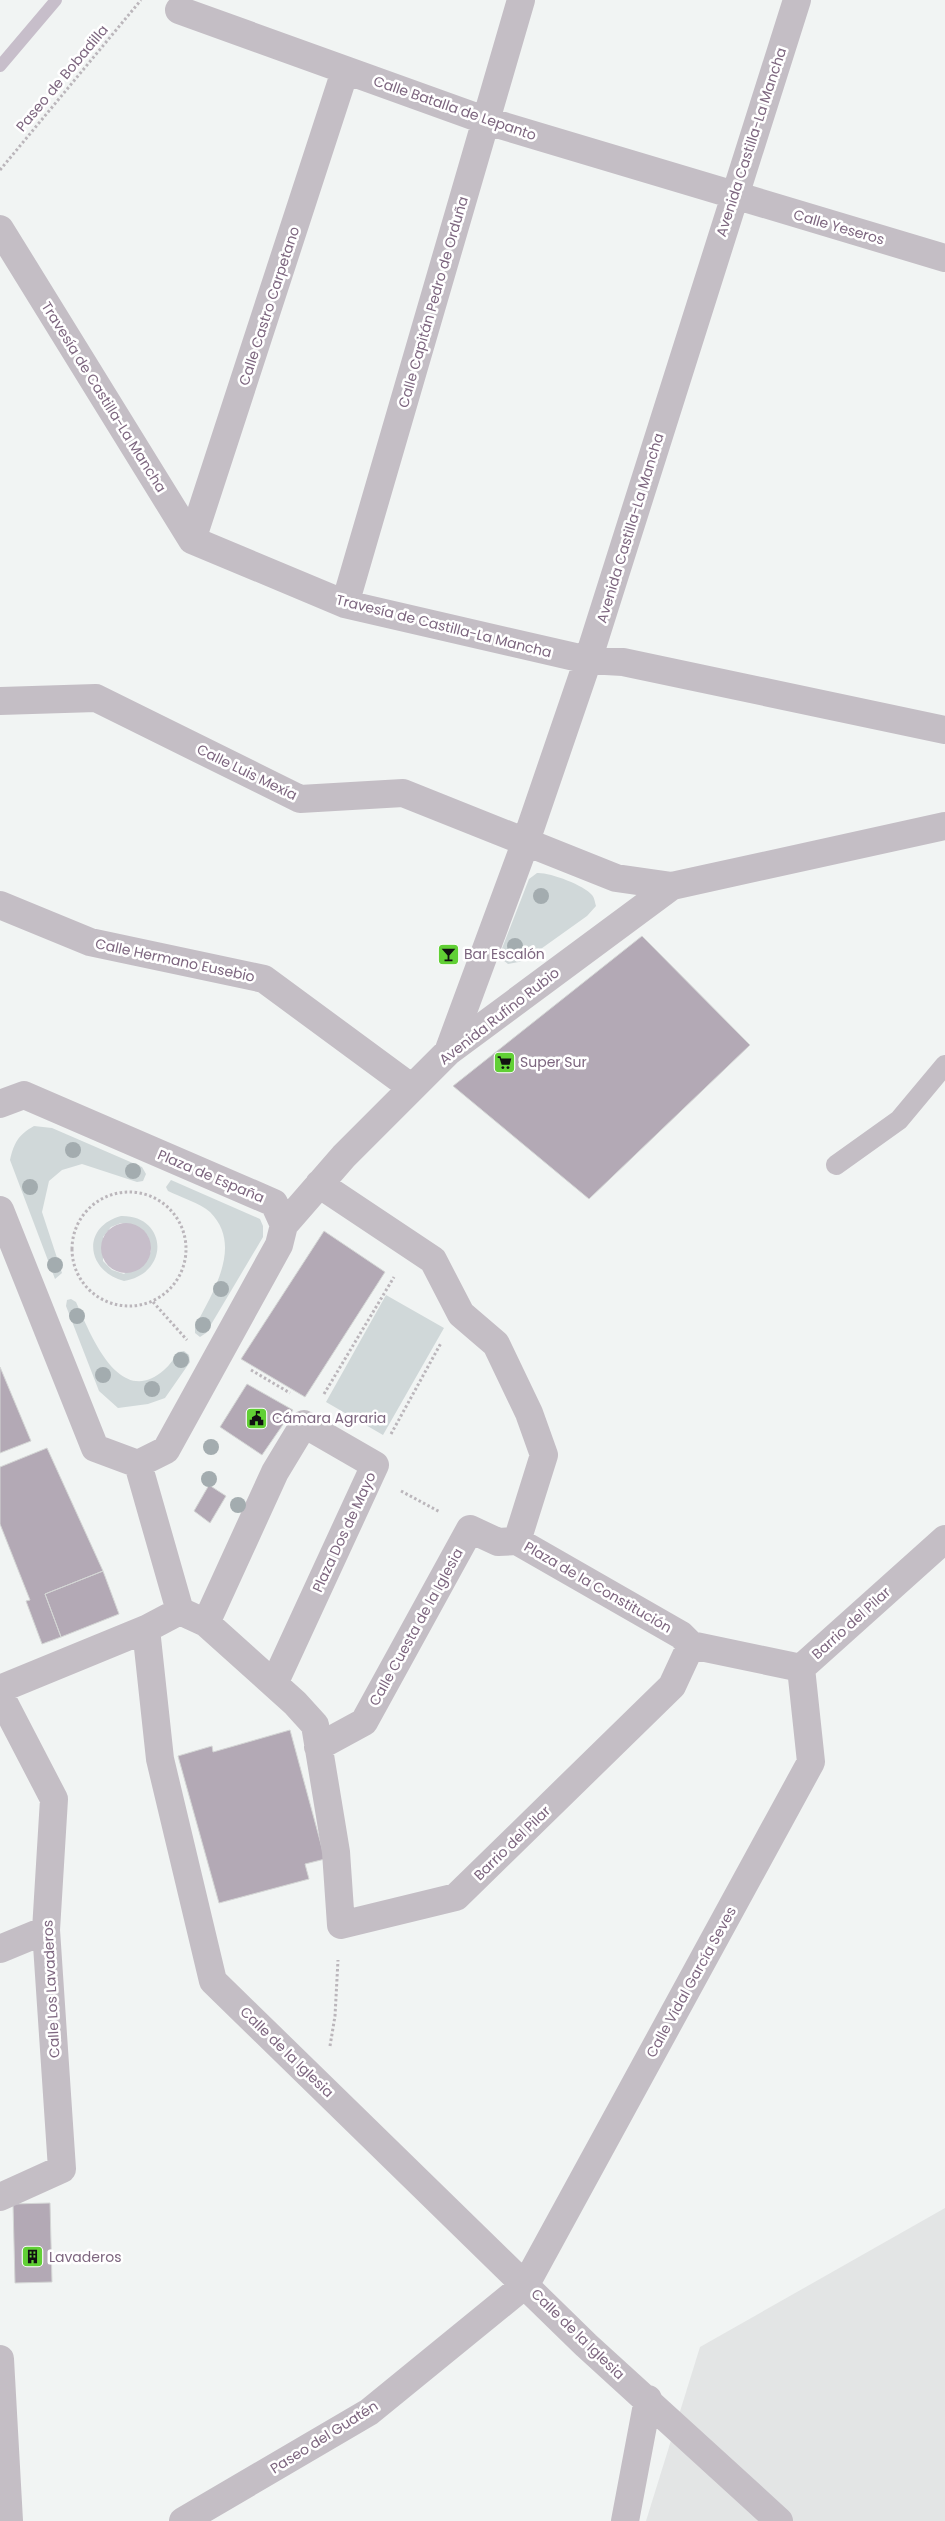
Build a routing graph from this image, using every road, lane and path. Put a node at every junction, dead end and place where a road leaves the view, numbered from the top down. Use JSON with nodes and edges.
{"nodes":[{"id":1,"x":140,"y":0,"type":"edge"},
{"id":2,"x":522,"y":0,"type":"edge"},
{"id":3,"x":797,"y":0,"type":"edge"},
{"id":4,"x":179,"y":10,"type":"dead end"},
{"id":5,"x":345,"y":71,"type":"junction"},
{"id":6,"x":487,"y":120,"type":"junction"},
{"id":7,"x":0,"y":170,"type":"edge"},
{"id":8,"x":734,"y":196,"type":"junction"},
{"id":9,"x":0,"y":229,"type":"edge"},
{"id":10,"x":945,"y":258,"type":"edge"},
{"id":11,"x":192,"y":540,"type":"junction"},
{"id":12,"x":345,"y":604,"type":"junction"},
{"id":13,"x":588,"y":660,"type":"junction"},
{"id":14,"x":0,"y":701,"type":"edge"},
{"id":15,"x":945,"y":730,"type":"edge"},
{"id":16,"x":945,"y":826,"type":"edge"},
{"id":17,"x":526,"y":841,"type":"junction"},
{"id":18,"x":672,"y":886,"type":"junction"},
{"id":19,"x":0,"y":905,"type":"edge"},
{"id":20,"x":448,"y":1052,"type":"junction"},
{"id":21,"x":945,"y":1065,"type":"edge"},
{"id":22,"x":412,"y":1088,"type":"junction"},
{"id":23,"x":0,"y":1104,"type":"edge"},
{"id":24,"x":836,"y":1165,"type":"dead end"},
{"id":25,"x":319,"y":1184,"type":"junction"},
{"id":26,"x":0,"y":1210,"type":"edge"},
{"id":27,"x":284,"y":1225,"type":"junction"},
{"id":28,"x":413,"y":1247,"type":"junction"},
{"id":29,"x":186,"y":1261,"type":"joint"},
{"id":30,"x":460,"y":1312,"type":"junction"},
{"id":31,"x":244,"y":1370,"type":"dead end"},
{"id":32,"x":296,"y":1397,"type":"dead end"},
{"id":33,"x":321,"y":1400,"type":"dead end"},
{"id":34,"x":388,"y":1439,"type":"dead end"},
{"id":35,"x":138,"y":1464,"type":"junction"},
{"id":36,"x":370,"y":1473,"type":"junction"},
{"id":37,"x":470,"y":1529,"type":"junction"},
{"id":38,"x":945,"y":1539,"type":"edge"},
{"id":39,"x":517,"y":1541,"type":"junction"},
{"id":40,"x":180,"y":1611,"type":"junction"},
{"id":41,"x":206,"y":1623,"type":"junction"},
{"id":42,"x":146,"y":1629,"type":"junction"},
{"id":43,"x":691,"y":1644,"type":"junction"},
{"id":44,"x":801,"y":1668,"type":"junction"},
{"id":45,"x":274,"y":1684,"type":"junction"},
{"id":46,"x":0,"y":1689,"type":"edge"},
{"id":47,"x":0,"y":1695,"type":"edge"},
{"id":48,"x":318,"y":1747,"type":"junction"},
{"id":49,"x":341,"y":1924,"type":"junction"},
{"id":50,"x":46,"y":1930,"type":"junction"},
{"id":51,"x":0,"y":1950,"type":"edge"},
{"id":52,"x":324,"y":2087,"type":"junction"},
{"id":53,"x":0,"y":2197,"type":"edge"},
{"id":54,"x":526,"y":2284,"type":"junction"},
{"id":55,"x":0,"y":2360,"type":"edge"},
{"id":56,"x":648,"y":2399,"type":"junction"},
{"id":57,"x":10,"y":2521,"type":"edge"},
{"id":58,"x":183,"y":2521,"type":"edge"},
{"id":59,"x":625,"y":2521,"type":"edge"},
{"id":60,"x":780,"y":2521,"type":"edge"}],
"edges":[{"from":1,"to":7,"type":"path","name":"Paseo de Bobadilla"},
{"from":2,"to":6,"type":"street","name":"Calle Capitán Pedro de Orduña"},
{"from":3,"to":8,"type":"street","name":"Avenida Castilla-La Mancha"},
{"from":4,"to":5,"type":"street","name":"Calle Batalla de Lepanto"},
{"from":5,"to":6,"type":"street","name":"Calle Batalla de Lepanto"},
{"from":5,"to":11,"type":"street","name":"Calle Castro Carpetano"},
{"from":6,"to":8,"type":"street","name":"Calle Batalla de Lepanto"},
{"from":6,"to":12,"type":"street","name":"Calle Capitán Pedro de Orduña"},
{"from":8,"to":10,"type":"street","name":"Calle Yeseros"},
{"from":8,"to":13,"type":"street","name":"Avenida Castilla-La Mancha"},
{"from":9,"to":11,"type":"street","name":"Travesía de Castilla-La Mancha"},
{"from":11,"to":12,"type":"street","name":"Travesía de Castilla-La Mancha"},
{"from":12,"to":13,"type":"street","name":"Travesía de Castilla-La Mancha"},
{"from":13,"to":15,"type":"street","name":"Travesía de Castilla-La Mancha"},
{"from":13,"to":17,"type":"street","name":"Avenida Castilla-La Mancha"},
{"from":14,"to":17,"type":"street","name":"Calle Luis Mexía"},
{"from":16,"to":18,"type":"street","name":"Avenida Rufino Rubio"},
{"from":17,"to":18,"type":"street","name":"Avenida Rufino Rubio"},
{"from":17,"to":20,"type":"street","name":"Avenida Castilla-La Mancha"},
{"from":18,"to":20,"type":"street","name":"Avenida Rufino Rubio"},
{"from":19,"to":22,"type":"street","name":"Calle Hermano Eusebio"},
{"from":20,"to":22,"type":"street","name":"Avenida Rufino Rubio"},
{"from":21,"to":24,"type":"lane"},
{"from":22,"to":25,"type":"street","name":"Avenida Rufino Rubio"},
{"from":23,"to":27,"type":"street","name":"Plaza de España"},
{"from":25,"to":27,"type":"street","name":"Avenida Rufino Rubio"},
{"from":25,"to":28,"type":"street"},
{"from":26,"to":35,"type":"street"},
{"from":27,"to":35,"type":"street"},
{"from":28,"to":30,"type":"street"},
{"from":28,"to":33,"type":"path"},
{"from":29,"to":29,"type":"path"},
{"from":30,"to":34,"type":"path"},
{"from":30,"to":39,"type":"street","name":"Plaza de la Constitución"},
{"from":31,"to":32,"type":"path"},
{"from":35,"to":40,"type":"street"},
{"from":36,"to":37,"type":"path"},
{"from":36,"to":41,"type":"street","name":"Plaza Dos de Mayo"},
{"from":36,"to":45,"type":"street","name":"Plaza Dos de Mayo"},
{"from":37,"to":39,"type":"street"},
{"from":37,"to":48,"type":"street","name":"Calle Cuesta de la Iglesia"},
{"from":38,"to":44,"type":"street","name":"Barrio del Pilar"},
{"from":39,"to":43,"type":"street","name":"Plaza de la Constitución"},
{"from":40,"to":41,"type":"street"},
{"from":40,"to":42,"type":"street"},
{"from":41,"to":45,"type":"street"},
{"from":42,"to":46,"type":"street"},
{"from":42,"to":52,"type":"street","name":"Calle de la Iglesia"},
{"from":43,"to":44,"type":"street","name":"Barrio del Pilar"},
{"from":43,"to":49,"type":"street","name":"Barrio del Pilar"},
{"from":44,"to":54,"type":"street","name":"Calle Vidal García Seves"},
{"from":45,"to":48,"type":"street"},
{"from":47,"to":50,"type":"street","name":"Calle Los Lavaderos"},
{"from":48,"to":49,"type":"street"},
{"from":49,"to":52,"type":"path"},
{"from":50,"to":51,"type":"street"},
{"from":50,"to":53,"type":"street","name":"Calle Los Lavaderos"},
{"from":52,"to":54,"type":"street","name":"Calle de la Iglesia"},
{"from":54,"to":56,"type":"street","name":"Calle de la Iglesia"},
{"from":54,"to":58,"type":"street","name":"Paseo del Guatén"},
{"from":55,"to":57,"type":"street"},
{"from":56,"to":59,"type":"street"},
{"from":56,"to":60,"type":"street","name":"Calle de la Iglesia"}]}
